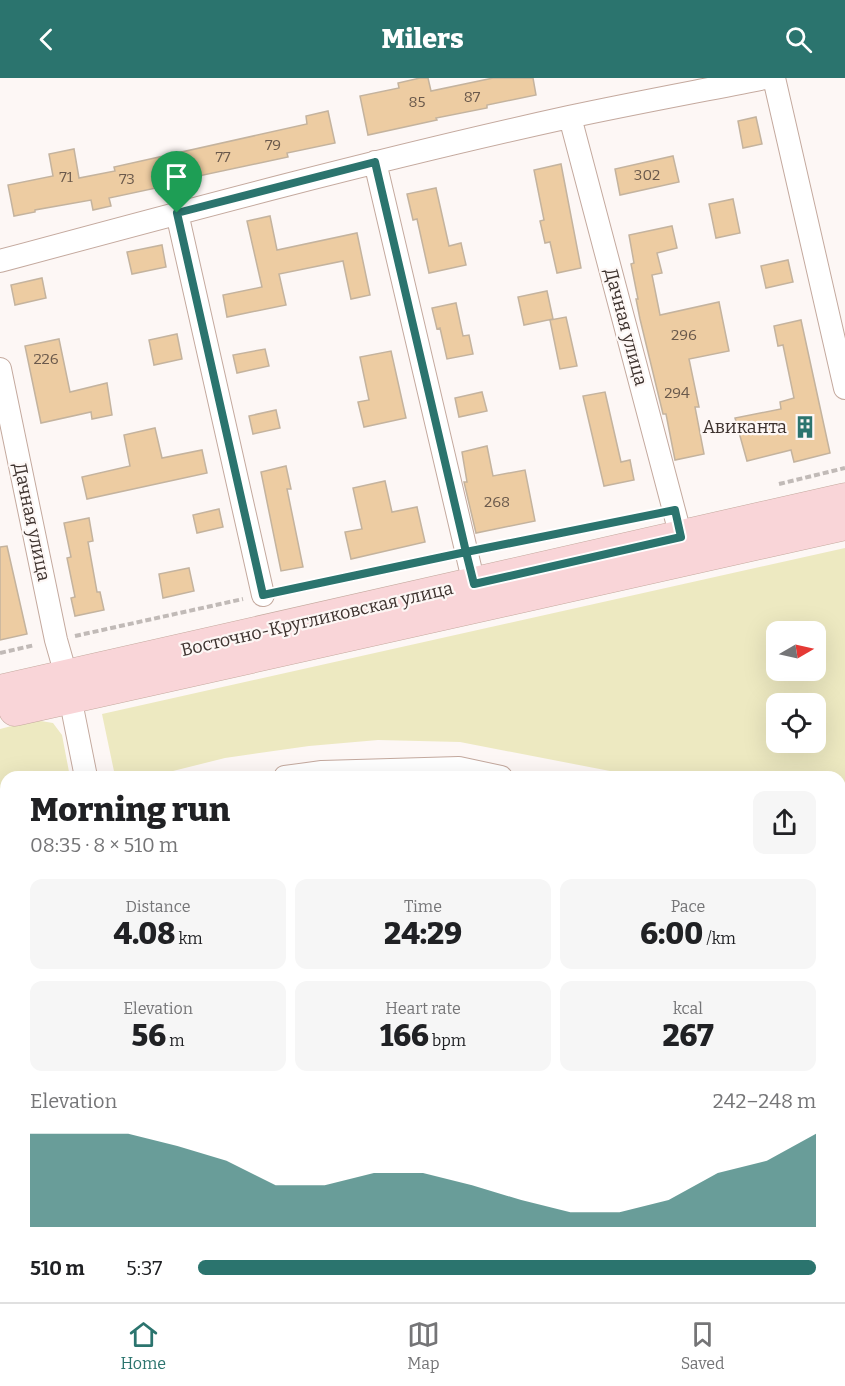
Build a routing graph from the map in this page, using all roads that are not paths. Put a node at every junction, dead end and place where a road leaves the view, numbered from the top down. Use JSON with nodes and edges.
{"nodes":[{"id":1,"x":765,"y":78,"type":"edge"},
{"id":2,"x":774,"y":78,"type":"edge"},
{"id":3,"x":570,"y":117,"type":"junction"},
{"id":4,"x":375,"y":162,"type":"junction"},
{"id":5,"x":177,"y":213,"type":"junction"},
{"id":6,"x":0,"y":261,"type":"edge"},
{"id":7,"x":0,"y":369,"type":"edge"},
{"id":8,"x":845,"y":388,"type":"edge"},
{"id":9,"x":845,"y":499,"type":"edge"},
{"id":10,"x":845,"y":524,"type":"edge"},
{"id":11,"x":681,"y":537,"type":"junction"},
{"id":12,"x":474,"y":584,"type":"junction"},
{"id":13,"x":263,"y":595,"type":"road end"},
{"id":14,"x":68,"y":686,"type":"junction"},
{"id":15,"x":0,"y":691,"type":"edge"},
{"id":16,"x":0,"y":713,"type":"edge"},
{"id":17,"x":85,"y":771,"type":"edge"}],
"edges":[{"from":1,"to":3,"type":"street"},
{"from":2,"to":8,"type":"street"},
{"from":3,"to":4,"type":"street"},
{"from":3,"to":11,"type":"street","name":"Дачная улица"},
{"from":4,"to":5,"type":"street"},
{"from":4,"to":12,"type":"street"},
{"from":5,"to":6,"type":"street"},
{"from":5,"to":13,"type":"street"},
{"from":7,"to":14,"type":"street","name":"Дачная улица"},
{"from":9,"to":11,"type":"main road","name":"Восточно-Кругликовская улица"},
{"from":10,"to":14,"type":"main road","name":"Восточно-Кругликовская улица"},
{"from":11,"to":12,"type":"main road","name":"Восточно-Кругликовская улица"},
{"from":12,"to":14,"type":"main road","name":"Восточно-Кругликовская улица"},
{"from":14,"to":15,"type":"main road","name":"Восточно-Кругликовская улица"},
{"from":14,"to":16,"type":"main road"},
{"from":14,"to":17,"type":"street","name":"Дачная улица"}]}
